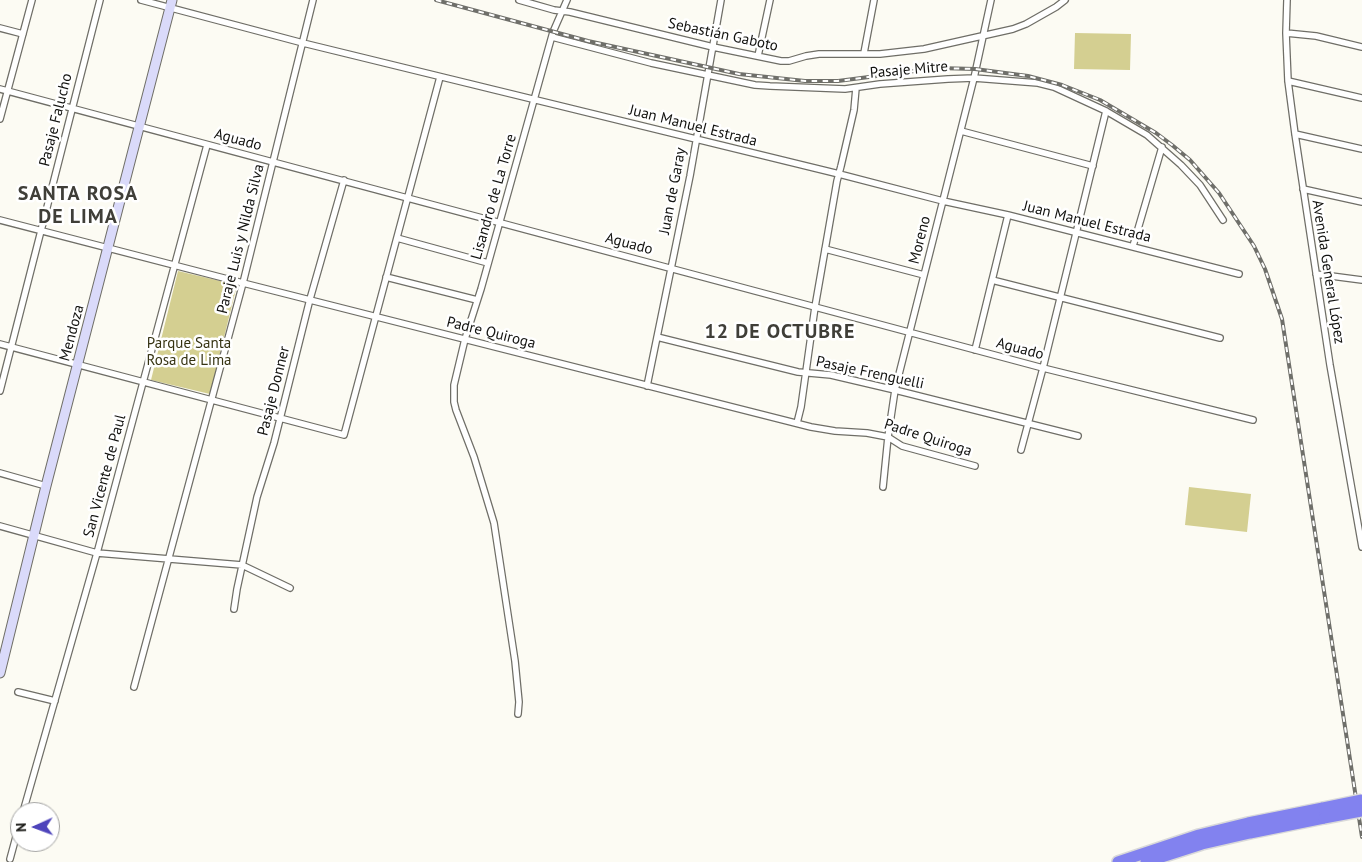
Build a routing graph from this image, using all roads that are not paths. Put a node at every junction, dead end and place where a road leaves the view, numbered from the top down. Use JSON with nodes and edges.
{"nodes":[{"id":1,"x":32,"y":0,"type":"edge"},
{"id":2,"x":100,"y":0,"type":"edge"},
{"id":3,"x":141,"y":0,"type":"edge"},
{"id":4,"x":313,"y":0,"type":"edge"},
{"id":5,"x":519,"y":0,"type":"edge"},
{"id":6,"x":567,"y":0,"type":"edge"},
{"id":7,"x":721,"y":0,"type":"edge"},
{"id":8,"x":770,"y":0,"type":"edge"},
{"id":9,"x":874,"y":0,"type":"edge"},
{"id":10,"x":991,"y":0,"type":"edge"},
{"id":11,"x":1065,"y":0,"type":"edge"},
{"id":12,"x":1287,"y":0,"type":"edge"},
{"id":13,"x":171,"y":4,"type":"edge"},
{"id":14,"x":563,"y":12,"type":"junction"},
{"id":15,"x":0,"y":28,"type":"edge"},
{"id":16,"x":1286,"y":33,"type":"junction"},
{"id":17,"x":23,"y":34,"type":"junction"},
{"id":18,"x":983,"y":35,"type":"junction"},
{"id":19,"x":552,"y":37,"type":"junction"},
{"id":20,"x":303,"y":43,"type":"junction"},
{"id":21,"x":713,"y":47,"type":"junction"},
{"id":22,"x":1362,"y":47,"type":"edge"},
{"id":23,"x":864,"y":53,"type":"junction"},
{"id":24,"x":758,"y":56,"type":"junction"},
{"id":25,"x":707,"y":75,"type":"junction"},
{"id":26,"x":440,"y":76,"type":"junction"},
{"id":27,"x":974,"y":78,"type":"junction"},
{"id":28,"x":1288,"y":81,"type":"junction"},
{"id":29,"x":856,"y":88,"type":"junction"},
{"id":30,"x":0,"y":89,"type":"edge"},
{"id":31,"x":8,"y":91,"type":"junction"},
{"id":32,"x":1362,"y":98,"type":"edge"},
{"id":33,"x":534,"y":99,"type":"junction"},
{"id":34,"x":72,"y":108,"type":"junction"},
{"id":35,"x":1106,"y":111,"type":"junction"},
{"id":36,"x":0,"y":119,"type":"edge"},
{"id":37,"x":140,"y":126,"type":"junction"},
{"id":38,"x":961,"y":131,"type":"junction"},
{"id":39,"x":1294,"y":134,"type":"junction"},
{"id":40,"x":696,"y":140,"type":"junction"},
{"id":41,"x":207,"y":145,"type":"junction"},
{"id":42,"x":1162,"y":147,"type":"junction"},
{"id":43,"x":1362,"y":149,"type":"edge"},
{"id":44,"x":273,"y":162,"type":"junction"},
{"id":45,"x":1093,"y":166,"type":"junction"},
{"id":46,"x":839,"y":174,"type":"junction"},
{"id":47,"x":344,"y":180,"type":"junction"},
{"id":48,"x":1303,"y":189,"type":"junction"},
{"id":49,"x":407,"y":197,"type":"junction"},
{"id":50,"x":943,"y":201,"type":"junction"},
{"id":51,"x":1362,"y":202,"type":"edge"},
{"id":52,"x":1008,"y":215,"type":"junction"},
{"id":53,"x":0,"y":220,"type":"edge"},
{"id":54,"x":1222,"y":220,"type":"dead end"},
{"id":55,"x":500,"y":222,"type":"junction"},
{"id":56,"x":41,"y":230,"type":"junction"},
{"id":57,"x":1077,"y":232,"type":"junction"},
{"id":58,"x":397,"y":238,"type":"junction"},
{"id":59,"x":1133,"y":246,"type":"junction"},
{"id":60,"x":108,"y":248,"type":"junction"},
{"id":61,"x":825,"y":249,"type":"junction"},
{"id":62,"x":488,"y":263,"type":"junction"},
{"id":63,"x":175,"y":265,"type":"junction"},
{"id":64,"x":670,"y":268,"type":"junction"},
{"id":65,"x":1239,"y":274,"type":"dead end"},
{"id":66,"x":1316,"y":274,"type":"junction"},
{"id":67,"x":924,"y":275,"type":"junction"},
{"id":68,"x":386,"y":277,"type":"junction"},
{"id":69,"x":992,"y":280,"type":"junction"},
{"id":70,"x":1362,"y":280,"type":"edge"},
{"id":71,"x":243,"y":283,"type":"junction"},
{"id":72,"x":1060,"y":298,"type":"junction"},
{"id":73,"x":310,"y":299,"type":"junction"},
{"id":74,"x":477,"y":300,"type":"junction"},
{"id":75,"x":815,"y":307,"type":"junction"},
{"id":76,"x":375,"y":317,"type":"junction"},
{"id":77,"x":910,"y":332,"type":"junction"},
{"id":78,"x":657,"y":337,"type":"junction"},
{"id":79,"x":1220,"y":338,"type":"dead end"},
{"id":80,"x":465,"y":339,"type":"junction"},
{"id":81,"x":0,"y":344,"type":"edge"},
{"id":82,"x":11,"y":347,"type":"junction"},
{"id":83,"x":975,"y":350,"type":"junction"},
{"id":84,"x":78,"y":365,"type":"junction"},
{"id":85,"x":1043,"y":368,"type":"junction"},
{"id":86,"x":806,"y":372,"type":"junction"},
{"id":87,"x":144,"y":382,"type":"junction"},
{"id":88,"x":647,"y":386,"type":"junction"},
{"id":89,"x":896,"y":390,"type":"junction"},
{"id":90,"x":0,"y":391,"type":"edge"},
{"id":91,"x":212,"y":401,"type":"junction"},
{"id":92,"x":280,"y":419,"type":"junction"},
{"id":93,"x":1253,"y":420,"type":"dead end"},
{"id":94,"x":797,"y":423,"type":"junction"},
{"id":95,"x":1028,"y":423,"type":"junction"},
{"id":96,"x":1078,"y":436,"type":"dead end"},
{"id":97,"x":888,"y":437,"type":"junction"},
{"id":98,"x":1021,"y":450,"type":"dead end"},
{"id":99,"x":975,"y":466,"type":"dead end"},
{"id":100,"x":0,"y":474,"type":"edge"},
{"id":101,"x":46,"y":486,"type":"junction"},
{"id":102,"x":883,"y":487,"type":"dead end"},
{"id":103,"x":0,"y":526,"type":"edge"},
{"id":104,"x":33,"y":536,"type":"junction"},
{"id":105,"x":1362,"y":547,"type":"edge"},
{"id":106,"x":97,"y":553,"type":"junction"},
{"id":107,"x":168,"y":560,"type":"junction"},
{"id":108,"x":242,"y":565,"type":"junction"},
{"id":109,"x":290,"y":588,"type":"dead end"},
{"id":110,"x":234,"y":609,"type":"dead end"},
{"id":111,"x":0,"y":673,"type":"edge"},
{"id":112,"x":134,"y":687,"type":"dead end"},
{"id":113,"x":18,"y":692,"type":"dead end"},
{"id":114,"x":55,"y":701,"type":"junction"},
{"id":115,"x":518,"y":714,"type":"dead end"},
{"id":116,"x":1362,"y":800,"type":"edge"},
{"id":117,"x":26,"y":802,"type":"edge"},
{"id":118,"x":1362,"y":811,"type":"edge"},
{"id":119,"x":1323,"y":813,"type":"junction"},
{"id":120,"x":12,"y":852,"type":"edge"},
{"id":121,"x":10,"y":858,"type":"dead end"},
{"id":122,"x":1118,"y":862,"type":"edge"},
{"id":123,"x":1146,"y":862,"type":"edge"}],
"edges":[{"from":1,"to":17,"type":"street"},
{"from":2,"to":34,"type":"street","name":"Pasaje Falucho"},
{"from":3,"to":13,"type":"street","name":"Juan Manuel Estrada"},
{"from":4,"to":20,"type":"street","name":"Paraje Luis y Nilda Silva"},
{"from":5,"to":14,"type":"street","name":"Sebastián Gaboto"},
{"from":6,"to":14,"type":"street","name":"Lisandro de La Torre"},
{"from":7,"to":21,"type":"street","name":"Juan de Garay"},
{"from":8,"to":24,"type":"street"},
{"from":9,"to":23,"type":"street"},
{"from":10,"to":18,"type":"street","name":"Moreno"},
{"from":11,"to":18,"type":"street","name":"Sebastián Gaboto"},
{"from":12,"to":16,"type":"street","name":"Avenida General López"},
{"from":13,"to":20,"type":"street","name":"Juan Manuel Estrada"},
{"from":13,"to":37,"type":"street","name":"Mendoza"},
{"from":14,"to":19,"type":"street","name":"Lisandro de La Torre"},
{"from":14,"to":21,"type":"street","name":"Sebastián Gaboto"},
{"from":15,"to":17,"type":"street"},
{"from":16,"to":22,"type":"street"},
{"from":16,"to":28,"type":"street","name":"Avenida General López"},
{"from":17,"to":31,"type":"street"},
{"from":18,"to":23,"type":"street","name":"Sebastián Gaboto"},
{"from":18,"to":27,"type":"street","name":"Moreno"},
{"from":19,"to":25,"type":"street","name":"Pasaje Mitre"},
{"from":19,"to":33,"type":"street","name":"Lisandro de La Torre"},
{"from":20,"to":26,"type":"street","name":"Juan Manuel Estrada"},
{"from":20,"to":44,"type":"street","name":"Paraje Luis y Nilda Silva"},
{"from":21,"to":24,"type":"street","name":"Sebastián Gaboto"},
{"from":21,"to":25,"type":"street","name":"Juan de Garay"},
{"from":23,"to":24,"type":"street","name":"Sebastián Gaboto"},
{"from":25,"to":29,"type":"street","name":"Pasaje Mitre"},
{"from":25,"to":40,"type":"street","name":"Juan de Garay"},
{"from":26,"to":33,"type":"street","name":"Juan Manuel Estrada"},
{"from":26,"to":49,"type":"street"},
{"from":27,"to":29,"type":"street","name":"Pasaje Mitre"},
{"from":27,"to":35,"type":"street","name":"Pasaje Mitre"},
{"from":27,"to":38,"type":"street","name":"Moreno"},
{"from":28,"to":32,"type":"street"},
{"from":28,"to":39,"type":"street","name":"Avenida General López"},
{"from":29,"to":46,"type":"street"},
{"from":30,"to":31,"type":"street","name":"Aguado"},
{"from":31,"to":34,"type":"street","name":"Aguado"},
{"from":31,"to":36,"type":"street"},
{"from":33,"to":40,"type":"street","name":"Juan Manuel Estrada"},
{"from":33,"to":55,"type":"street","name":"Lisandro de La Torre"},
{"from":34,"to":37,"type":"street","name":"Aguado"},
{"from":34,"to":56,"type":"street","name":"Pasaje Falucho"},
{"from":35,"to":42,"type":"street","name":"Pasaje Mitre"},
{"from":35,"to":45,"type":"street"},
{"from":37,"to":41,"type":"street","name":"Aguado"},
{"from":37,"to":60,"type":"street","name":"Mendoza"},
{"from":38,"to":45,"type":"street"},
{"from":38,"to":50,"type":"street","name":"Moreno"},
{"from":39,"to":43,"type":"street"},
{"from":39,"to":48,"type":"street","name":"Avenida General López"},
{"from":40,"to":46,"type":"street","name":"Juan Manuel Estrada"},
{"from":40,"to":64,"type":"street","name":"Juan de Garay"},
{"from":41,"to":44,"type":"street","name":"Aguado"},
{"from":41,"to":63,"type":"street","name":"San Vicente de Paul"},
{"from":42,"to":54,"type":"street","name":"Pasaje Mitre"},
{"from":42,"to":59,"type":"street"},
{"from":44,"to":47,"type":"street","name":"Aguado"},
{"from":44,"to":71,"type":"street","name":"Paraje Luis y Nilda Silva"},
{"from":45,"to":57,"type":"street"},
{"from":46,"to":50,"type":"street","name":"Juan Manuel Estrada"},
{"from":46,"to":61,"type":"street"},
{"from":47,"to":49,"type":"street","name":"Aguado"},
{"from":47,"to":73,"type":"street","name":"Pasaje Donner"},
{"from":48,"to":51,"type":"street"},
{"from":48,"to":66,"type":"street","name":"Avenida General López"},
{"from":49,"to":55,"type":"street","name":"Aguado"},
{"from":49,"to":58,"type":"street"},
{"from":50,"to":52,"type":"street","name":"Juan Manuel Estrada"},
{"from":50,"to":67,"type":"street","name":"Moreno"},
{"from":52,"to":57,"type":"street","name":"Juan Manuel Estrada"},
{"from":52,"to":69,"type":"street"},
{"from":53,"to":56,"type":"street","name":"Padre Quiroga"},
{"from":55,"to":62,"type":"street","name":"Lisandro de La Torre"},
{"from":55,"to":64,"type":"street","name":"Aguado"},
{"from":56,"to":60,"type":"street","name":"Padre Quiroga"},
{"from":56,"to":82,"type":"street","name":"Pasaje Falucho"},
{"from":57,"to":59,"type":"street","name":"Juan Manuel Estrada"},
{"from":57,"to":72,"type":"street"},
{"from":58,"to":62,"type":"street"},
{"from":58,"to":68,"type":"street"},
{"from":59,"to":65,"type":"street","name":"Juan Manuel Estrada"},
{"from":60,"to":63,"type":"street","name":"Padre Quiroga"},
{"from":60,"to":84,"type":"street","name":"Mendoza"},
{"from":61,"to":67,"type":"street"},
{"from":61,"to":75,"type":"street"},
{"from":62,"to":74,"type":"street","name":"Lisandro de La Torre"},
{"from":63,"to":71,"type":"street","name":"Padre Quiroga"},
{"from":63,"to":87,"type":"street","name":"San Vicente de Paul"},
{"from":64,"to":75,"type":"street","name":"Aguado"},
{"from":64,"to":78,"type":"street","name":"Juan de Garay"},
{"from":66,"to":70,"type":"street"},
{"from":66,"to":105,"type":"street","name":"Avenida General López"},
{"from":67,"to":77,"type":"street","name":"Moreno"},
{"from":68,"to":74,"type":"street"},
{"from":68,"to":76,"type":"street"},
{"from":69,"to":72,"type":"street"},
{"from":69,"to":83,"type":"street"},
{"from":71,"to":73,"type":"street","name":"Padre Quiroga"},
{"from":71,"to":91,"type":"street","name":"Paraje Luis y Nilda Silva"},
{"from":72,"to":79,"type":"street"},
{"from":72,"to":85,"type":"street"},
{"from":73,"to":76,"type":"street","name":"Padre Quiroga"},
{"from":73,"to":92,"type":"street","name":"Pasaje Donner"},
{"from":74,"to":80,"type":"street","name":"Lisandro de La Torre"},
{"from":75,"to":77,"type":"street","name":"Aguado"},
{"from":75,"to":86,"type":"street"},
{"from":76,"to":80,"type":"street","name":"Padre Quiroga"},
{"from":76,"to":92,"type":"street"},
{"from":77,"to":83,"type":"street","name":"Aguado"},
{"from":77,"to":89,"type":"street","name":"Moreno"},
{"from":78,"to":86,"type":"street","name":"Pasaje Frenguelli"},
{"from":78,"to":88,"type":"street","name":"Juan de Garay"},
{"from":80,"to":88,"type":"street","name":"Padre Quiroga"},
{"from":80,"to":115,"type":"street","name":"Lisandro de La Torre"},
{"from":81,"to":82,"type":"street"},
{"from":82,"to":84,"type":"street"},
{"from":82,"to":90,"type":"street","name":"Pasaje Falucho"},
{"from":83,"to":85,"type":"street","name":"Aguado"},
{"from":84,"to":87,"type":"street"},
{"from":84,"to":101,"type":"street","name":"Mendoza"},
{"from":85,"to":93,"type":"street","name":"Aguado"},
{"from":85,"to":95,"type":"street"},
{"from":86,"to":89,"type":"street","name":"Pasaje Frenguelli"},
{"from":86,"to":94,"type":"street"},
{"from":87,"to":91,"type":"street"},
{"from":87,"to":106,"type":"street","name":"San Vicente de Paul"},
{"from":88,"to":94,"type":"street","name":"Padre Quiroga"},
{"from":89,"to":95,"type":"street","name":"Pasaje Frenguelli"},
{"from":89,"to":97,"type":"street","name":"Moreno"},
{"from":91,"to":92,"type":"street"},
{"from":91,"to":107,"type":"street","name":"Paraje Luis y Nilda Silva"},
{"from":92,"to":108,"type":"street","name":"Pasaje Donner"},
{"from":94,"to":97,"type":"street","name":"Padre Quiroga"},
{"from":95,"to":96,"type":"street","name":"Pasaje Frenguelli"},
{"from":95,"to":98,"type":"street"},
{"from":97,"to":99,"type":"street","name":"Padre Quiroga"},
{"from":97,"to":102,"type":"street","name":"Moreno"},
{"from":100,"to":101,"type":"street"},
{"from":101,"to":104,"type":"street","name":"Mendoza"},
{"from":103,"to":104,"type":"street"},
{"from":104,"to":106,"type":"street"},
{"from":104,"to":111,"type":"street","name":"Mendoza"},
{"from":106,"to":107,"type":"street"},
{"from":106,"to":114,"type":"street","name":"San Vicente de Paul"},
{"from":107,"to":108,"type":"street"},
{"from":107,"to":112,"type":"street","name":"Paraje Luis y Nilda Silva"},
{"from":108,"to":109,"type":"street"},
{"from":108,"to":110,"type":"street","name":"Pasaje Donner"},
{"from":113,"to":114,"type":"street"},
{"from":114,"to":117,"type":"street","name":"San Vicente de Paul"},
{"from":116,"to":119,"type":"highway","bridge":true},
{"from":118,"to":119,"type":"highway","bridge":true},
{"from":119,"to":122,"type":"highway"},
{"from":119,"to":123,"type":"highway"},
{"from":120,"to":121,"type":"street"}]}
